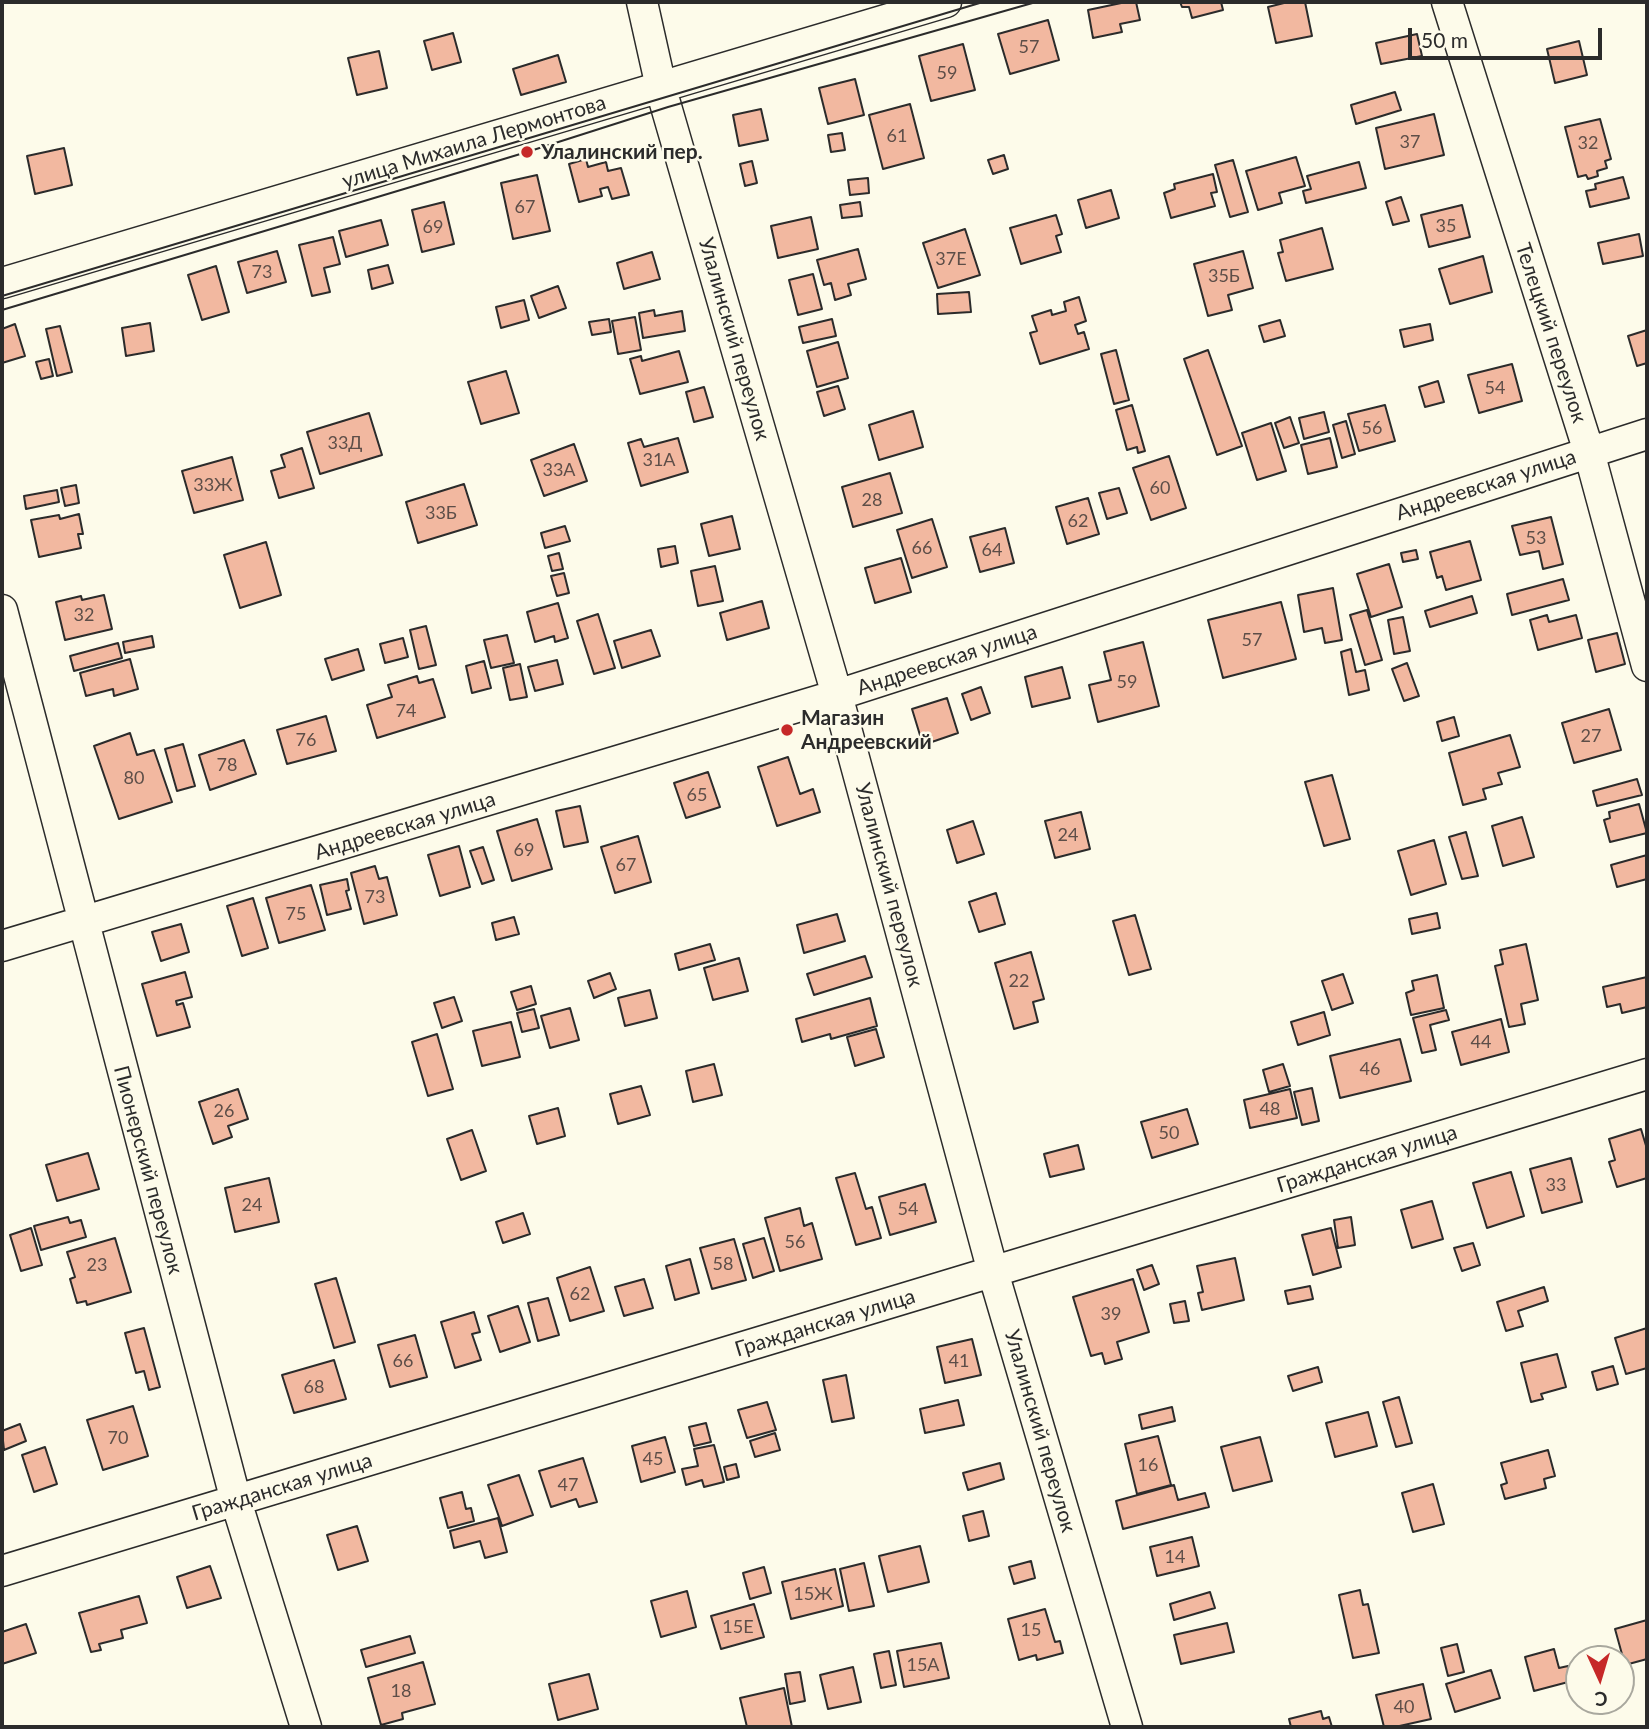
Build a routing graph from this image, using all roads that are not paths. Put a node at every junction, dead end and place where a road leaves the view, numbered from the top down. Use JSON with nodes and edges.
{"nodes":[{"id":1,"x":642,"y":2,"type":"edge"},
{"id":2,"x":946,"y":2,"type":"edge"},
{"id":3,"x":1447,"y":2,"type":"edge"},
{"id":4,"x":661,"y":87,"type":"junction"},
{"id":5,"x":2,"y":282,"type":"edge"},
{"id":6,"x":1647,"y":434,"type":"edge"},
{"id":7,"x":1589,"y":452,"type":"junction"},
{"id":8,"x":2,"y":610,"type":"edge"},
{"id":9,"x":1647,"y":666,"type":"edge"},
{"id":10,"x":837,"y":695,"type":"junction"},
{"id":11,"x":83,"y":923,"type":"junction"},
{"id":12,"x":2,"y":946,"type":"edge"},
{"id":13,"x":1647,"y":1074,"type":"edge"},
{"id":14,"x":993,"y":1272,"type":"junction"},
{"id":15,"x":236,"y":1500,"type":"junction"},
{"id":16,"x":2,"y":1571,"type":"edge"},
{"id":17,"x":306,"y":1727,"type":"edge"},
{"id":18,"x":1126,"y":1727,"type":"edge"}],
"edges":[{"from":1,"to":4,"type":"street","name":"Улалинский переулок"},
{"from":2,"to":4,"type":"street","name":"улица Михаила Лермонтова"},
{"from":3,"to":7,"type":"street","name":"Телецкий переулок"},
{"from":4,"to":5,"type":"street","name":"улица Михаила Лермонтова"},
{"from":4,"to":10,"type":"street","name":"Улалинский переулок"},
{"from":6,"to":7,"type":"street","name":"Андреевская улица"},
{"from":7,"to":9,"type":"street","name":"Телецкий переулок"},
{"from":7,"to":10,"type":"street","name":"Андреевская улица"},
{"from":8,"to":11,"type":"street","name":"Пионерский переулок"},
{"from":10,"to":11,"type":"street","name":"Андреевская улица"},
{"from":10,"to":14,"type":"street","name":"Улалинский переулок"},
{"from":11,"to":12,"type":"street","name":"Андреевская улица"},
{"from":11,"to":15,"type":"street","name":"Пионерский переулок"},
{"from":13,"to":14,"type":"street","name":"Гражданская улица"},
{"from":14,"to":15,"type":"street","name":"Гражданская улица"},
{"from":14,"to":18,"type":"street","name":"Улалинский переулок"},
{"from":15,"to":16,"type":"street","name":"Гражданская улица"},
{"from":15,"to":17,"type":"street","name":"Пионерский переулок"}]}
